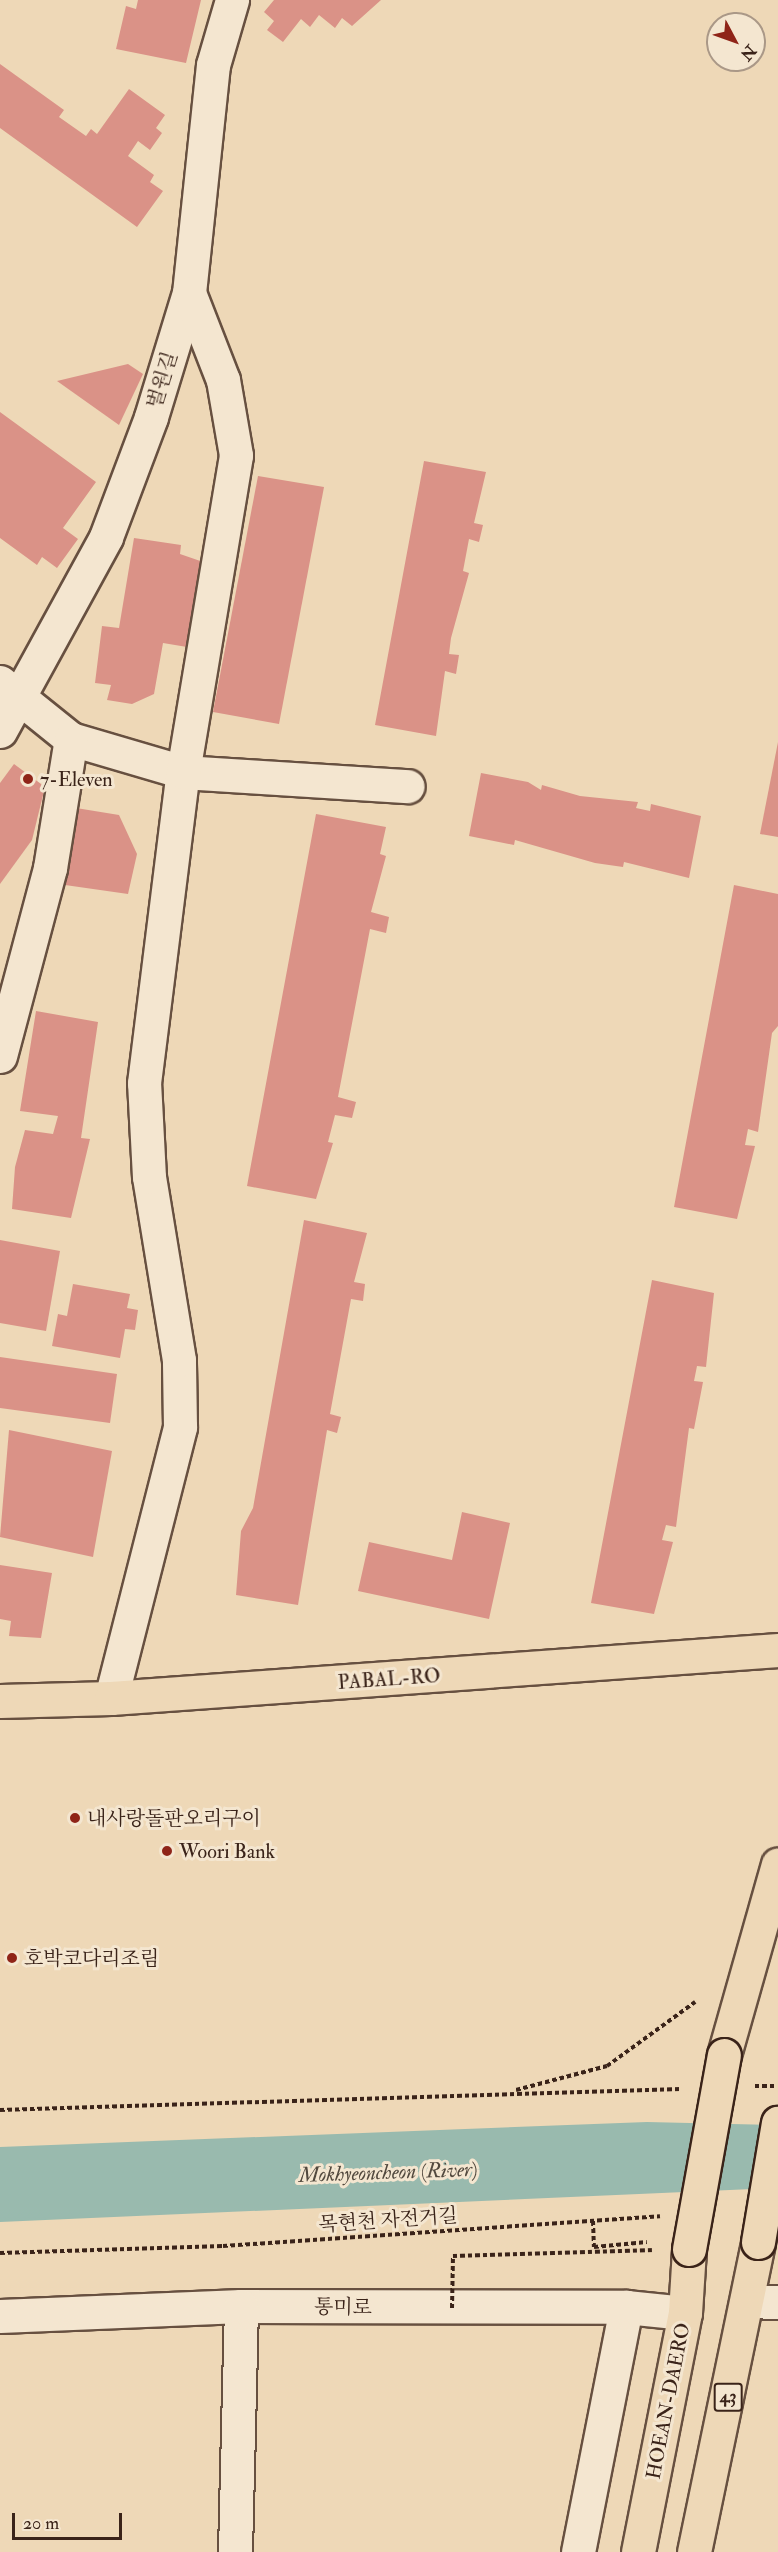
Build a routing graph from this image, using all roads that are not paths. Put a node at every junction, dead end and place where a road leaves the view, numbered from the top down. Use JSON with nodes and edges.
{"nodes":[{"id":1,"x":232,"y":0,"type":"edge"},
{"id":2,"x":189,"y":293,"type":"junction"},
{"id":3,"x":11,"y":691,"type":"edge"},
{"id":4,"x":0,"y":731,"type":"edge"},
{"id":5,"x":71,"y":739,"type":"junction"},
{"id":6,"x":183,"y":772,"type":"junction"},
{"id":7,"x":408,"y":786,"type":"dead end"},
{"id":8,"x":0,"y":1056,"type":"edge"},
{"id":9,"x":778,"y":1650,"type":"edge"},
{"id":10,"x":111,"y":1698,"type":"junction"},
{"id":11,"x":0,"y":1701,"type":"edge"},
{"id":12,"x":778,"y":1864,"type":"edge"},
{"id":13,"x":778,"y":2123,"type":"edge"},
{"id":14,"x":763,"y":2302,"type":"edge"},
{"id":15,"x":241,"y":2306,"type":"junction"},
{"id":16,"x":626,"y":2307,"type":"junction"},
{"id":17,"x":685,"y":2313,"type":"junction"},
{"id":18,"x":0,"y":2316,"type":"edge"},
{"id":19,"x":235,"y":2552,"type":"edge"},
{"id":20,"x":578,"y":2552,"type":"edge"},
{"id":21,"x":638,"y":2552,"type":"edge"},
{"id":22,"x":694,"y":2552,"type":"edge"}],
"edges":[{"from":1,"to":2,"type":"street","name":"벌원길"},
{"from":2,"to":3,"type":"street","name":"벌원길"},
{"from":2,"to":6,"type":"street"},
{"from":3,"to":4,"type":"street","name":"벌원길"},
{"from":3,"to":5,"type":"street"},
{"from":5,"to":6,"type":"street"},
{"from":5,"to":8,"type":"street"},
{"from":6,"to":7,"type":"street"},
{"from":6,"to":10,"type":"street"},
{"from":9,"to":10,"type":"main road","name":"PABAL-RO"},
{"from":10,"to":11,"type":"main road","name":"PABAL-RO"},
{"from":12,"to":17,"type":"main road","name":"HOEAN-DAERO","bridge":true},
{"from":13,"to":14,"type":"main road","number":"43","bridge":true},
{"from":14,"to":22,"type":"main road","number":"43"},
{"from":15,"to":16,"type":"street","name":"통미로"},
{"from":15,"to":18,"type":"street","name":"통미로"},
{"from":15,"to":19,"type":"street"},
{"from":16,"to":17,"type":"street","name":"통미로"},
{"from":16,"to":20,"type":"street"},
{"from":17,"to":21,"type":"main road","name":"HOEAN-DAERO"}]}
